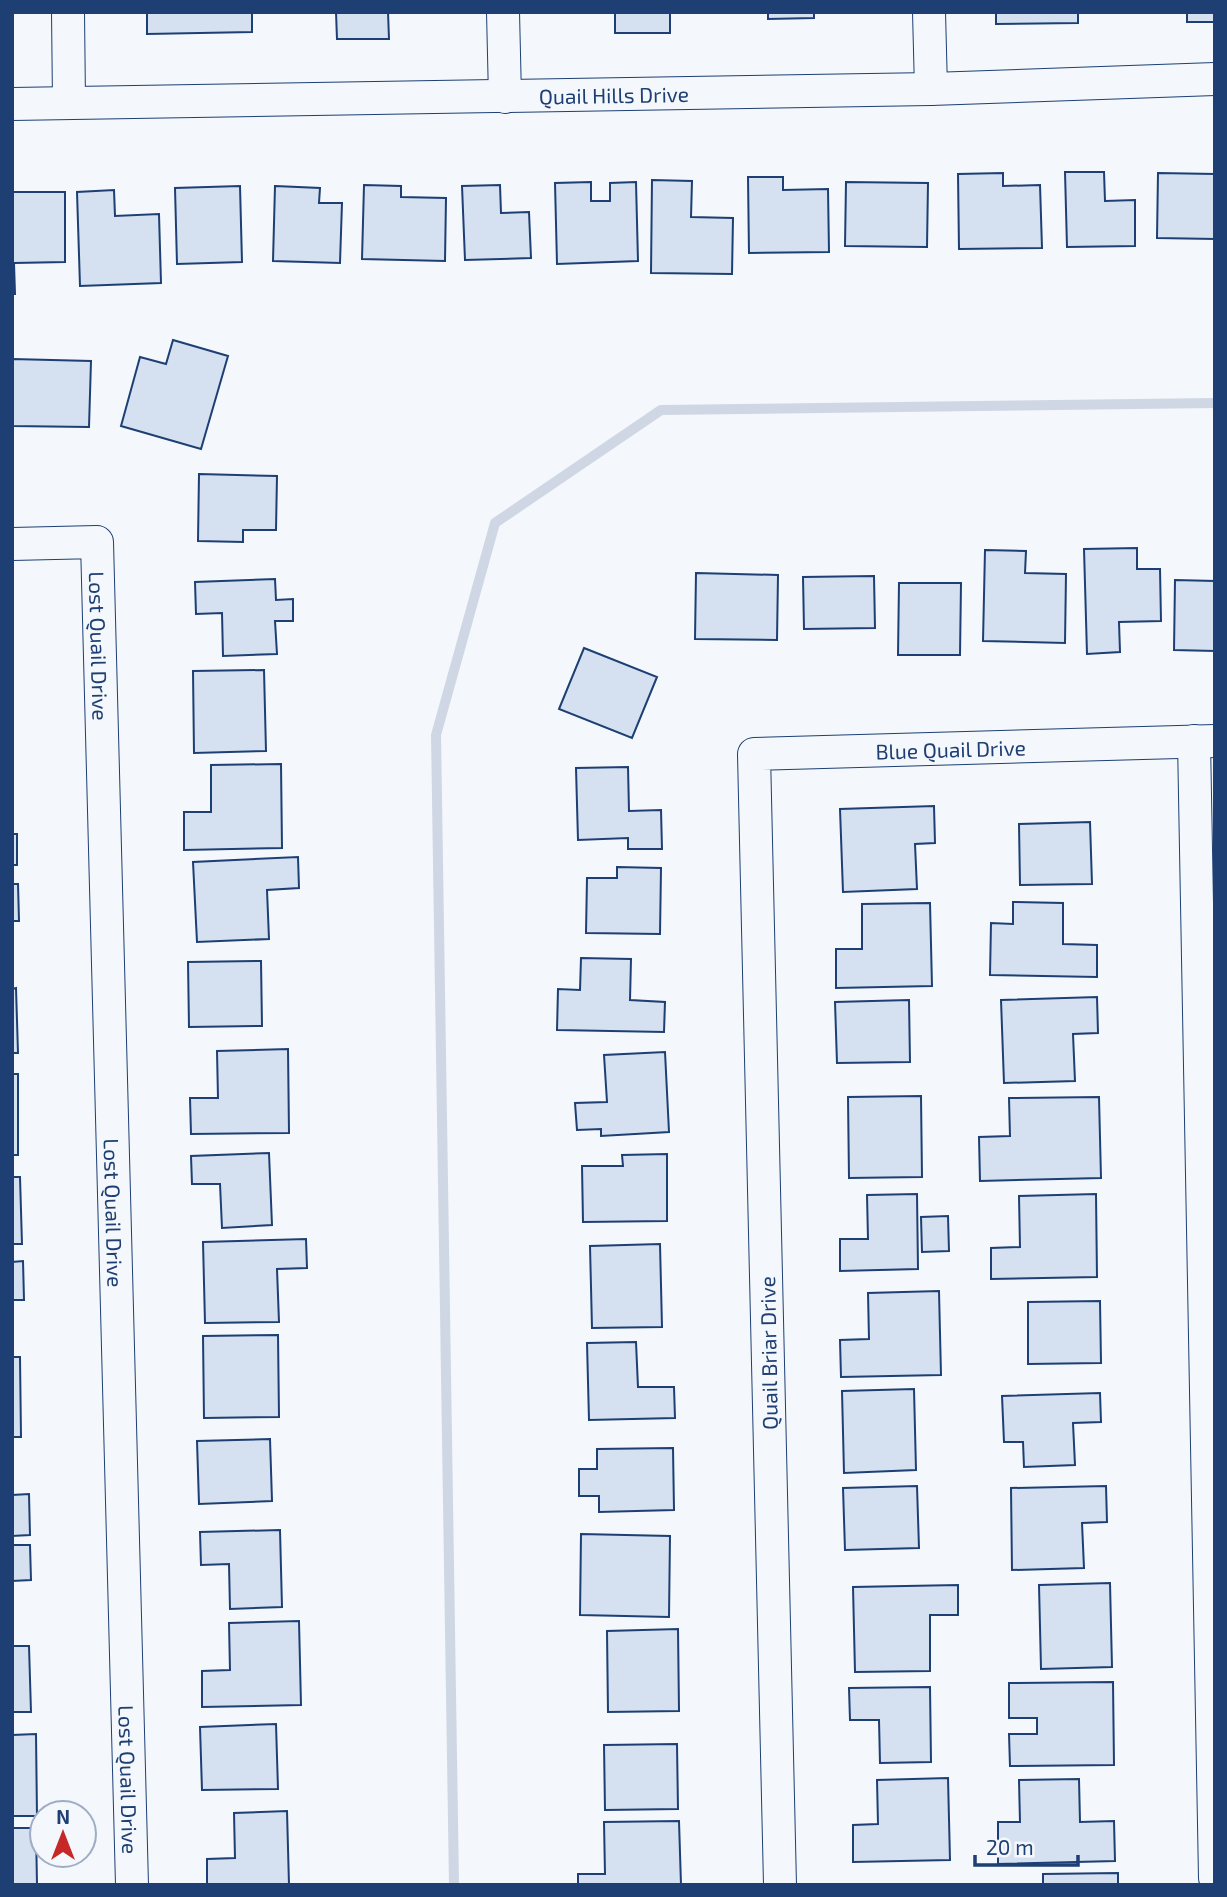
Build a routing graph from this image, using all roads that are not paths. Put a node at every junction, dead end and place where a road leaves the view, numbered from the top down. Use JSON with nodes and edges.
{"nodes":[{"id":1,"x":68,"y":12,"type":"edge"},
{"id":2,"x":503,"y":12,"type":"edge"},
{"id":3,"x":929,"y":12,"type":"edge"},
{"id":4,"x":1215,"y":79,"type":"edge"},
{"id":5,"x":931,"y":89,"type":"junction"},
{"id":6,"x":505,"y":97,"type":"junction"},
{"id":7,"x":69,"y":102,"type":"junction"},
{"id":8,"x":12,"y":104,"type":"edge"},
{"id":9,"x":12,"y":544,"type":"edge"},
{"id":10,"x":1204,"y":741,"type":"edge"},
{"id":11,"x":756,"y":822,"type":"joint"},
{"id":12,"x":1215,"y":1878,"type":"edge"},
{"id":13,"x":132,"y":1885,"type":"edge"},
{"id":14,"x":780,"y":1885,"type":"edge"}],
"edges":[{"from":1,"to":7,"type":"street"},
{"from":2,"to":6,"type":"street"},
{"from":3,"to":5,"type":"street"},
{"from":4,"to":5,"type":"street","name":"Quail Hills Drive"},
{"from":5,"to":6,"type":"street","name":"Quail Hills Drive"},
{"from":6,"to":7,"type":"street","name":"Quail Hills Drive"},
{"from":7,"to":8,"type":"street","name":"Quail Hills Drive"},
{"from":9,"to":13,"type":"street","name":"Lost Quail Drive"},
{"from":10,"to":11,"type":"street","name":"Blue Quail Drive"},
{"from":10,"to":12,"type":"street"},
{"from":11,"to":14,"type":"street","name":"Quail Briar Drive"}]}
